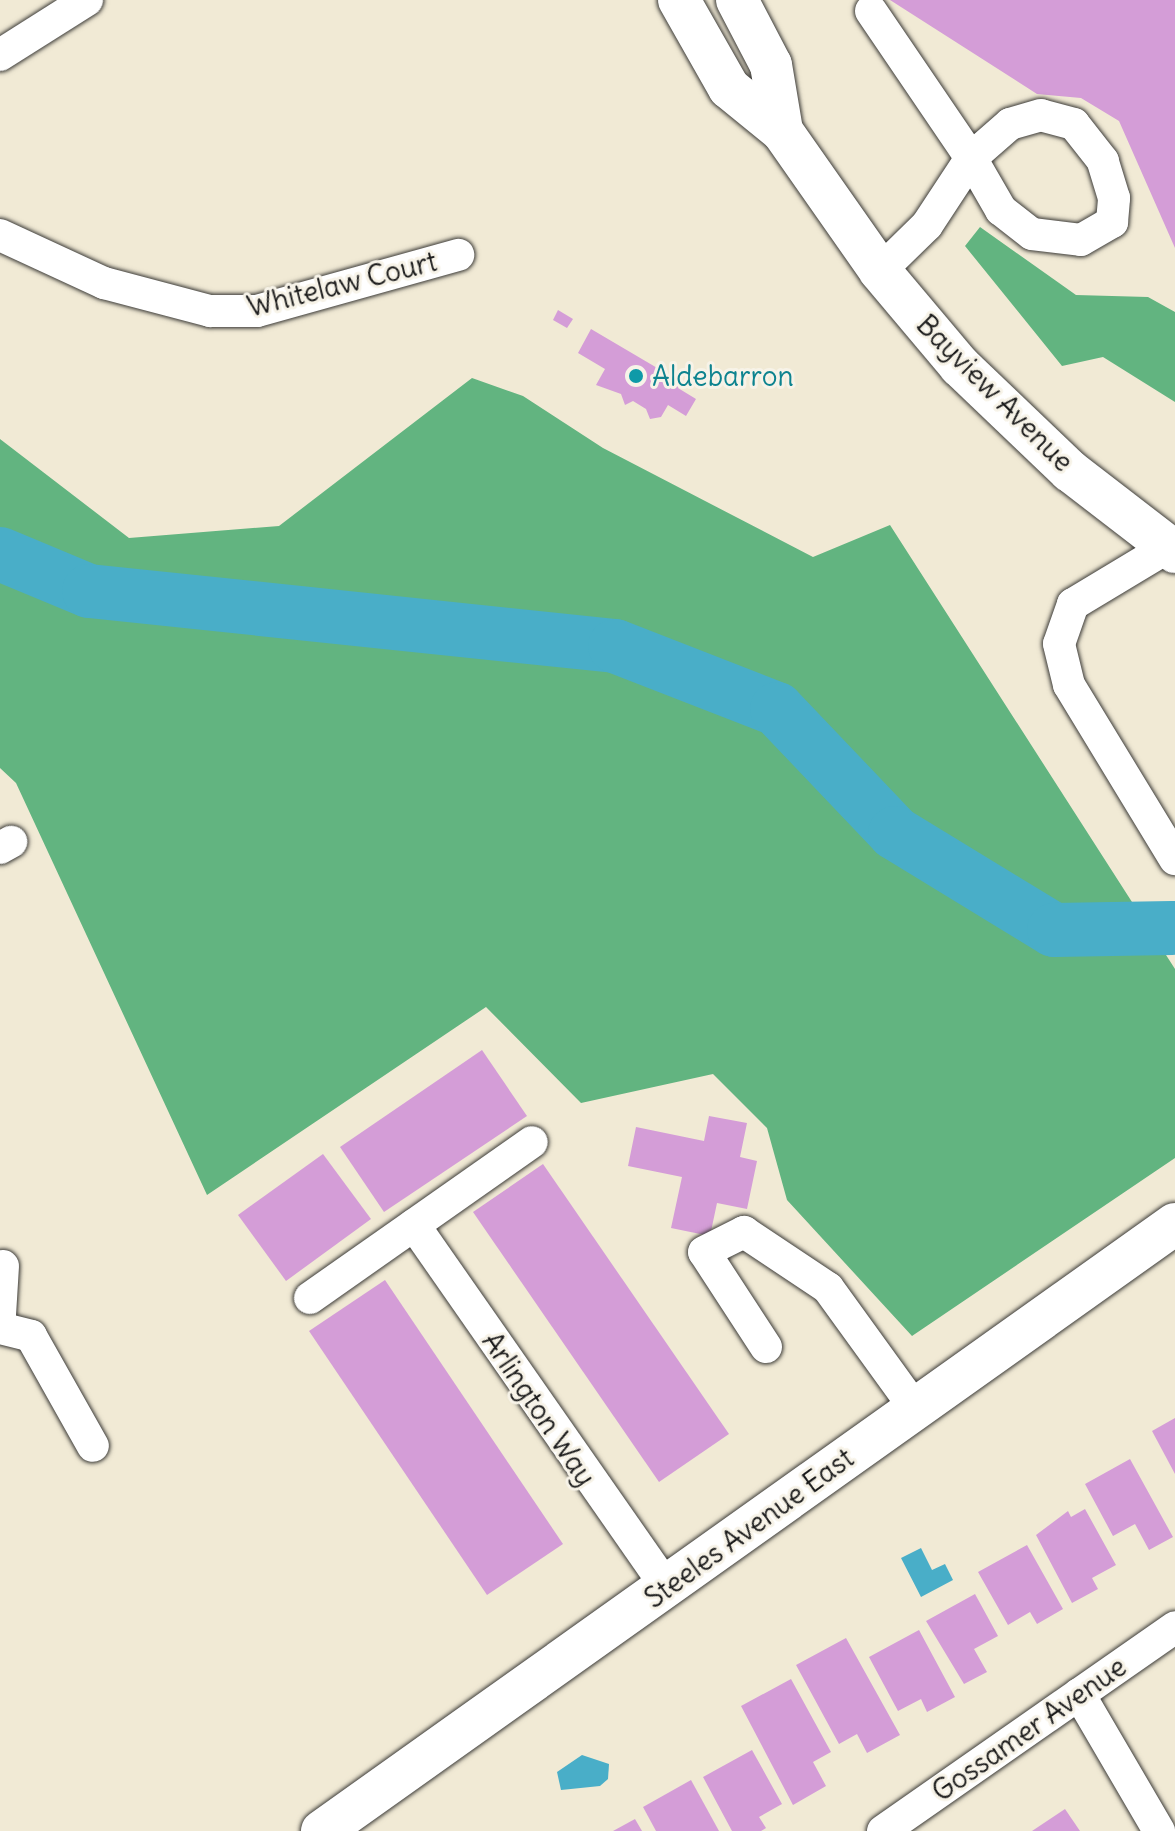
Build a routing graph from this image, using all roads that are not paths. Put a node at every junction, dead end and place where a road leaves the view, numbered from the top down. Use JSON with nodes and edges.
{"nodes":[{"id":1,"x":87,"y":0,"type":"edge"},
{"id":2,"x":679,"y":0,"type":"edge"},
{"id":3,"x":737,"y":0,"type":"edge"},
{"id":4,"x":871,"y":11,"type":"dead end"},
{"id":5,"x":0,"y":55,"type":"edge"},
{"id":6,"x":782,"y":131,"type":"junction"},
{"id":7,"x":971,"y":158,"type":"junction"},
{"id":8,"x":0,"y":235,"type":"edge"},
{"id":9,"x":458,"y":255,"type":"dead end"},
{"id":10,"x":880,"y":271,"type":"junction"},
{"id":11,"x":1172,"y":550,"type":"edge"},
{"id":12,"x":1175,"y":859,"type":"edge"},
{"id":13,"x":532,"y":1142,"type":"dead end"},
{"id":14,"x":1175,"y":1224,"type":"edge"},
{"id":15,"x":414,"y":1225,"type":"junction"},
{"id":16,"x":3,"y":1266,"type":"dead end"},
{"id":17,"x":310,"y":1298,"type":"dead end"},
{"id":18,"x":0,"y":1315,"type":"edge"},
{"id":19,"x":0,"y":1328,"type":"edge"},
{"id":20,"x":766,"y":1347,"type":"dead end"},
{"id":21,"x":914,"y":1407,"type":"junction"},
{"id":22,"x":93,"y":1446,"type":"dead end"},
{"id":23,"x":668,"y":1589,"type":"junction"},
{"id":24,"x":1175,"y":1627,"type":"edge"},
{"id":25,"x":1079,"y":1694,"type":"junction"},
{"id":26,"x":322,"y":1831,"type":"edge"},
{"id":27,"x":883,"y":1831,"type":"edge"},
{"id":28,"x":1159,"y":1831,"type":"edge"}],
"edges":[{"from":1,"to":5,"type":"street"},
{"from":2,"to":6,"type":"main road","name":"Bayview Avenue"},
{"from":3,"to":6,"type":"main road","name":"Bayview Avenue"},
{"from":4,"to":7,"type":"street"},
{"from":6,"to":10,"type":"main road","name":"Bayview Avenue"},
{"from":7,"to":7,"type":"street"},
{"from":7,"to":10,"type":"street"},
{"from":8,"to":9,"type":"street","name":"Whitelaw Court"},
{"from":10,"to":11,"type":"main road","name":"Bayview Avenue"},
{"from":11,"to":12,"type":"street"},
{"from":13,"to":15,"type":"street"},
{"from":14,"to":21,"type":"main road","name":"Steeles Avenue East"},
{"from":15,"to":17,"type":"street"},
{"from":15,"to":23,"type":"street","name":"Arlington Way"},
{"from":16,"to":18,"type":"street"},
{"from":19,"to":22,"type":"street"},
{"from":20,"to":21,"type":"street"},
{"from":21,"to":23,"type":"main road","name":"Steeles Avenue East"},
{"from":23,"to":26,"type":"main road","name":"Steeles Avenue East"},
{"from":24,"to":25,"type":"street","name":"Gossamer Avenue"},
{"from":25,"to":27,"type":"street","name":"Gossamer Avenue"},
{"from":25,"to":28,"type":"street"}]}
